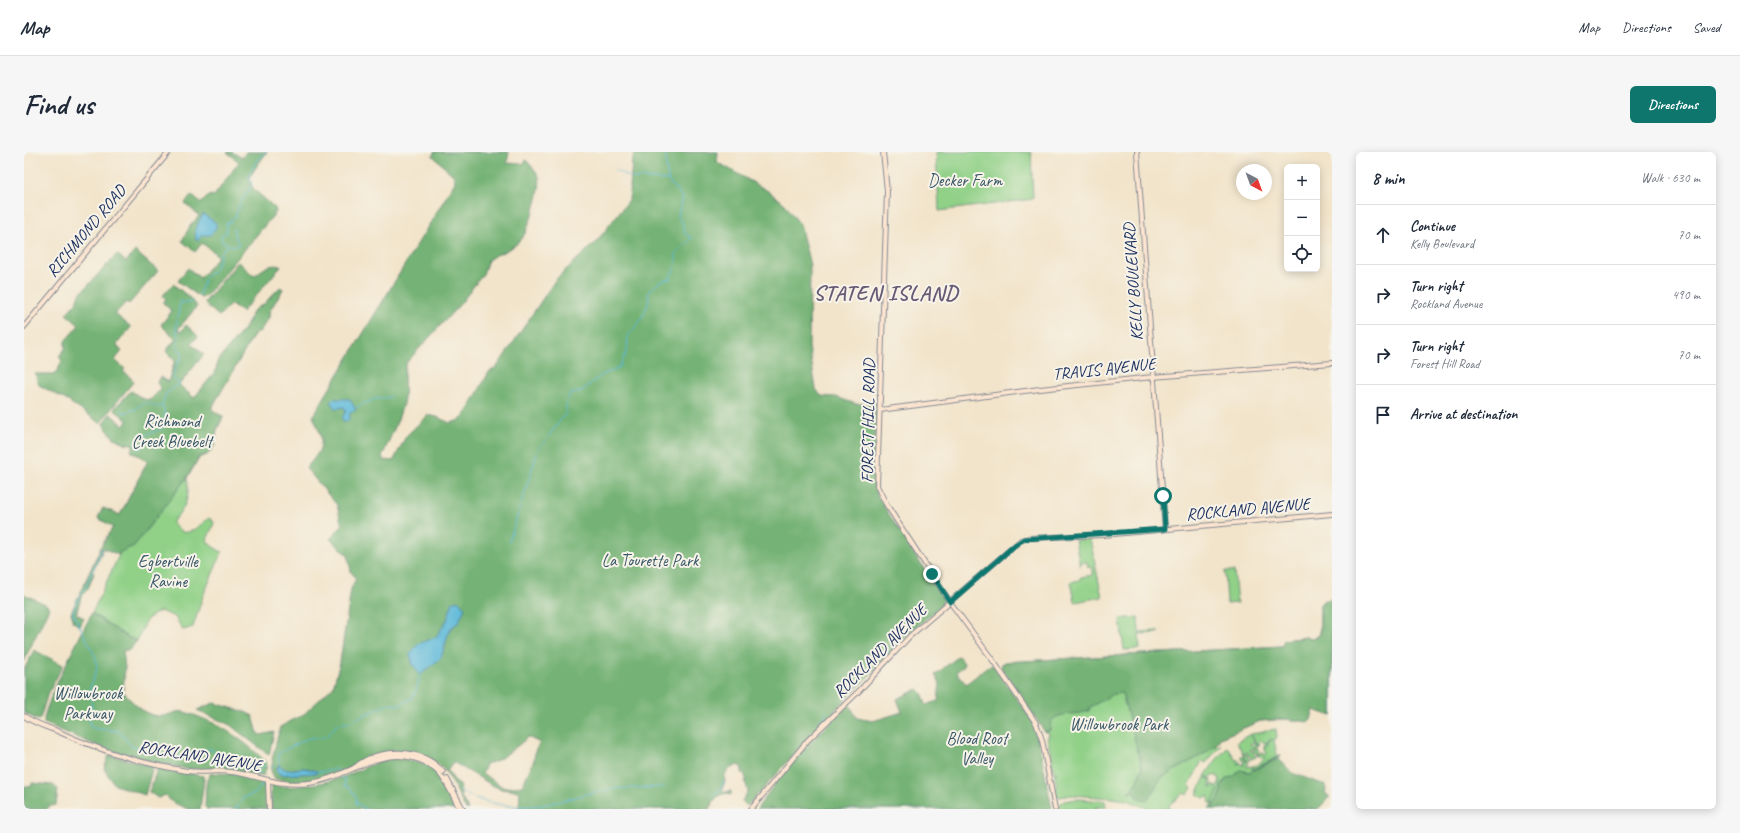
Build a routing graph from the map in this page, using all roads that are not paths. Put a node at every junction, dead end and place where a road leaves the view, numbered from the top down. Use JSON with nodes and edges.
{"nodes":[{"id":1,"x":169,"y":152,"type":"edge"},
{"id":2,"x":882,"y":152,"type":"edge"},
{"id":3,"x":1137,"y":152,"type":"edge"},
{"id":4,"x":24,"y":327,"type":"edge"},
{"id":5,"x":1332,"y":363,"type":"edge"},
{"id":6,"x":1153,"y":377,"type":"junction"},
{"id":7,"x":880,"y":410,"type":"junction"},
{"id":8,"x":1332,"y":514,"type":"edge"},
{"id":9,"x":1165,"y":529,"type":"junction"},
{"id":10,"x":950,"y":602,"type":"junction"},
{"id":11,"x":24,"y":716,"type":"edge"},
{"id":12,"x":353,"y":769,"type":"junction"},
{"id":13,"x":268,"y":781,"type":"junction"},
{"id":14,"x":269,"y":809,"type":"edge"},
{"id":15,"x":460,"y":809,"type":"edge"},
{"id":16,"x":463,"y":809,"type":"edge"},
{"id":17,"x":751,"y":809,"type":"edge"},
{"id":18,"x":1056,"y":809,"type":"edge"}],
"edges":[{"from":1,"to":4,"type":"street","name":"RICHMOND ROAD"},
{"from":2,"to":7,"type":"street","name":"FOREST HILL ROAD"},
{"from":3,"to":6,"type":"street","name":"KELLY BOULEVARD"},
{"from":5,"to":6,"type":"street","name":"TRAVIS AVENUE"},
{"from":6,"to":7,"type":"street","name":"TRAVIS AVENUE"},
{"from":6,"to":9,"type":"street","name":"KELLY BOULEVARD"},
{"from":7,"to":10,"type":"street","name":"FOREST HILL ROAD"},
{"from":8,"to":9,"type":"street","name":"ROCKLAND AVENUE"},
{"from":9,"to":10,"type":"street","name":"ROCKLAND AVENUE"},
{"from":10,"to":17,"type":"street","name":"ROCKLAND AVENUE"},
{"from":10,"to":18,"type":"street","name":"FOREST HILL ROAD"},
{"from":11,"to":13,"type":"street","name":"ROCKLAND AVENUE"},
{"from":12,"to":13,"type":"street","name":"ROCKLAND AVENUE"},
{"from":12,"to":15,"type":"street","name":"ROCKLAND AVENUE"},
{"from":12,"to":16,"type":"street","name":"ROCKLAND AVENUE"},
{"from":13,"to":14,"type":"street"}]}
